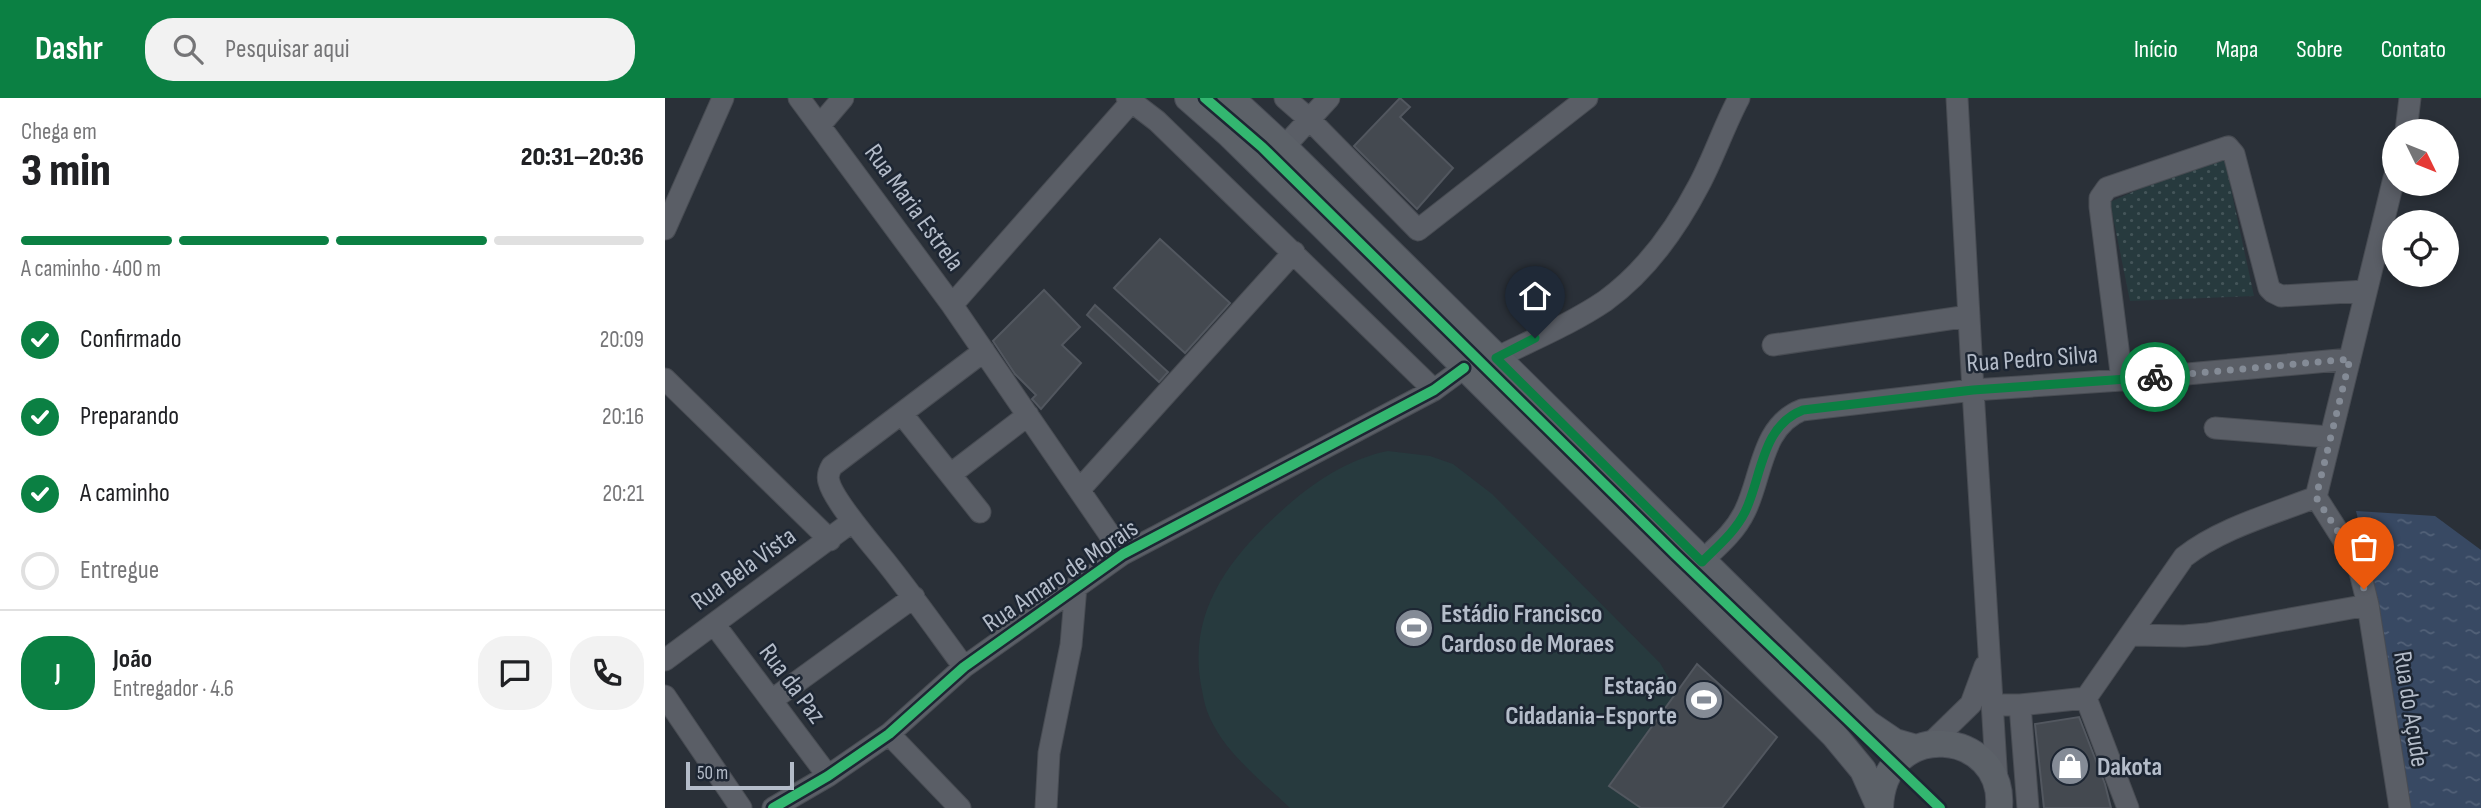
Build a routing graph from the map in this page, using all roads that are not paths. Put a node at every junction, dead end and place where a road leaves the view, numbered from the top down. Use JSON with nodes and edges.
{"nodes":[{"id":1,"x":723,"y":98,"type":"edge"},
{"id":2,"x":799,"y":98,"type":"edge"},
{"id":3,"x":843,"y":98,"type":"edge"},
{"id":4,"x":1188,"y":98,"type":"edge"},
{"id":5,"x":1231,"y":98,"type":"edge"},
{"id":6,"x":1285,"y":98,"type":"edge"},
{"id":7,"x":1329,"y":98,"type":"edge"},
{"id":8,"x":1587,"y":98,"type":"edge"},
{"id":9,"x":1739,"y":98,"type":"edge"},
{"id":10,"x":1957,"y":98,"type":"edge"},
{"id":11,"x":2410,"y":98,"type":"edge"},
{"id":12,"x":1129,"y":100,"type":"edge"},
{"id":13,"x":1309,"y":119,"type":"junction"},
{"id":14,"x":2407,"y":119,"type":"edge"},
{"id":15,"x":820,"y":125,"type":"junction"},
{"id":16,"x":1284,"y":147,"type":"junction"},
{"id":17,"x":2389,"y":196,"type":"edge"},
{"id":18,"x":665,"y":229,"type":"edge"},
{"id":19,"x":1418,"y":230,"type":"junction"},
{"id":20,"x":1390,"y":251,"type":"junction"},
{"id":21,"x":1294,"y":252,"type":"junction"},
{"id":22,"x":2365,"y":291,"type":"junction"},
{"id":23,"x":952,"y":305,"type":"junction"},
{"id":24,"x":1969,"y":316,"type":"junction"},
{"id":25,"x":1773,"y":345,"type":"dead end"},
{"id":26,"x":984,"y":351,"type":"junction"},
{"id":27,"x":1496,"y":358,"type":"junction"},
{"id":28,"x":2350,"y":359,"type":"junction"},
{"id":29,"x":1464,"y":368,"type":"junction"},
{"id":30,"x":665,"y":380,"type":"edge"},
{"id":31,"x":2122,"y":380,"type":"junction"},
{"id":32,"x":1434,"y":390,"type":"junction"},
{"id":33,"x":1973,"y":390,"type":"junction"},
{"id":34,"x":902,"y":414,"type":"junction"},
{"id":35,"x":1028,"y":415,"type":"junction"},
{"id":36,"x":2215,"y":428,"type":"dead end"},
{"id":37,"x":2329,"y":437,"type":"junction"},
{"id":38,"x":951,"y":474,"type":"junction"},
{"id":39,"x":1080,"y":489,"type":"junction"},
{"id":40,"x":2316,"y":497,"type":"junction"},
{"id":41,"x":980,"y":512,"type":"dead end"},
{"id":42,"x":853,"y":521,"type":"junction"},
{"id":43,"x":830,"y":540,"type":"junction"},
{"id":44,"x":1123,"y":554,"type":"junction"},
{"id":45,"x":1702,"y":562,"type":"junction"},
{"id":46,"x":1076,"y":586,"type":"junction"},
{"id":47,"x":914,"y":597,"type":"junction"},
{"id":48,"x":2368,"y":605,"type":"junction"},
{"id":49,"x":713,"y":624,"type":"junction"},
{"id":50,"x":2131,"y":635,"type":"junction"},
{"id":51,"x":1990,"y":647,"type":"junction"},
{"id":52,"x":669,"y":650,"type":"edge"},
{"id":53,"x":964,"y":667,"type":"junction"},
{"id":54,"x":665,"y":696,"type":"edge"},
{"id":55,"x":2086,"y":698,"type":"junction"},
{"id":56,"x":772,"y":700,"type":"junction"},
{"id":57,"x":1992,"y":705,"type":"junction"},
{"id":58,"x":2020,"y":705,"type":"junction"},
{"id":59,"x":889,"y":734,"type":"junction"},
{"id":60,"x":1923,"y":746,"type":"junction"},
{"id":61,"x":828,"y":776,"type":"junction"},
{"id":62,"x":1998,"y":796,"type":"edge"},
{"id":63,"x":741,"y":808,"type":"edge"},
{"id":64,"x":773,"y":808,"type":"edge"},
{"id":65,"x":960,"y":808,"type":"edge"},
{"id":66,"x":1047,"y":808,"type":"edge"},
{"id":67,"x":1880,"y":808,"type":"edge"},
{"id":68,"x":2028,"y":808,"type":"edge"},
{"id":69,"x":2128,"y":808,"type":"edge"},
{"id":70,"x":2400,"y":808,"type":"edge"}],
"edges":[{"from":1,"to":18,"type":"street"},
{"from":2,"to":15,"type":"street","name":"Rua Maria Estrela"},
{"from":3,"to":15,"type":"street"},
{"from":4,"to":29,"type":"main road"},
{"from":5,"to":16,"type":"main road"},
{"from":6,"to":13,"type":"street"},
{"from":7,"to":13,"type":"street"},
{"from":8,"to":19,"type":"street"},
{"from":9,"to":27,"type":"street"},
{"from":10,"to":24,"type":"street"},
{"from":11,"to":14,"type":"street"},
{"from":12,"to":21,"type":"street"},
{"from":12,"to":23,"type":"street"},
{"from":13,"to":16,"type":"street"},
{"from":13,"to":19,"type":"street"},
{"from":15,"to":23,"type":"street","name":"Rua Maria Estrela"},
{"from":16,"to":20,"type":"main road"},
{"from":17,"to":22,"type":"street"},
{"from":19,"to":20,"type":"street"},
{"from":20,"to":27,"type":"main road"},
{"from":21,"to":32,"type":"street"},
{"from":21,"to":39,"type":"street"},
{"from":22,"to":28,"type":"street"},
{"from":22,"to":31,"type":"street"},
{"from":23,"to":26,"type":"street","name":"Rua Maria Estrela"},
{"from":24,"to":25,"type":"street"},
{"from":24,"to":33,"type":"street"},
{"from":26,"to":34,"type":"street"},
{"from":26,"to":35,"type":"street","name":"Rua Maria Estrela"},
{"from":27,"to":45,"type":"main road"},
{"from":28,"to":31,"type":"street","name":"Rua Pedro Silva"},
{"from":28,"to":37,"type":"street"},
{"from":29,"to":32,"type":"street","name":"Rua Amaro de Morais"},
{"from":29,"to":67,"type":"main road"},
{"from":30,"to":43,"type":"street"},
{"from":31,"to":33,"type":"street","name":"Rua Pedro Silva"},
{"from":32,"to":44,"type":"street","name":"Rua Amaro de Morais"},
{"from":33,"to":45,"type":"street","name":"Rua Pedro Silva"},
{"from":33,"to":51,"type":"street"},
{"from":34,"to":38,"type":"street"},
{"from":34,"to":42,"type":"street"},
{"from":35,"to":38,"type":"street"},
{"from":35,"to":39,"type":"street","name":"Rua Maria Estrela"},
{"from":36,"to":37,"type":"street"},
{"from":37,"to":40,"type":"street"},
{"from":38,"to":41,"type":"street"},
{"from":39,"to":44,"type":"street","name":"Rua Maria Estrela"},
{"from":40,"to":48,"type":"street","name":"Rua do Açude"},
{"from":40,"to":50,"type":"street"},
{"from":42,"to":43,"type":"street","name":"Rua Bela Vista"},
{"from":42,"to":47,"type":"street"},
{"from":43,"to":49,"type":"street","name":"Rua Bela Vista"},
{"from":44,"to":46,"type":"street","name":"Rua Amaro de Morais"},
{"from":45,"to":60,"type":"main road"},
{"from":46,"to":53,"type":"street","name":"Rua Amaro de Morais"},
{"from":46,"to":66,"type":"street","name":"Rua Amaro de Morais"},
{"from":47,"to":53,"type":"street"},
{"from":47,"to":56,"type":"street"},
{"from":48,"to":50,"type":"street"},
{"from":48,"to":70,"type":"street","name":"Rua do Açude"},
{"from":49,"to":52,"type":"street","name":"Rua Bela Vista"},
{"from":49,"to":56,"type":"street","name":"Rua da Paz"},
{"from":50,"to":55,"type":"street"},
{"from":51,"to":57,"type":"street"},
{"from":51,"to":60,"type":"street"},
{"from":53,"to":59,"type":"street","name":"Rua Amaro de Morais"},
{"from":54,"to":63,"type":"street"},
{"from":55,"to":58,"type":"street"},
{"from":55,"to":69,"type":"street"},
{"from":56,"to":61,"type":"street","name":"Rua da Paz"},
{"from":57,"to":58,"type":"street"},
{"from":57,"to":62,"type":"street"},
{"from":58,"to":68,"type":"street"},
{"from":59,"to":61,"type":"street","name":"Rua Amaro de Morais"},
{"from":59,"to":65,"type":"street"},
{"from":60,"to":62,"type":"main road"},
{"from":60,"to":67,"type":"main road"},
{"from":61,"to":64,"type":"street","name":"Rua Amaro de Morais"}]}
